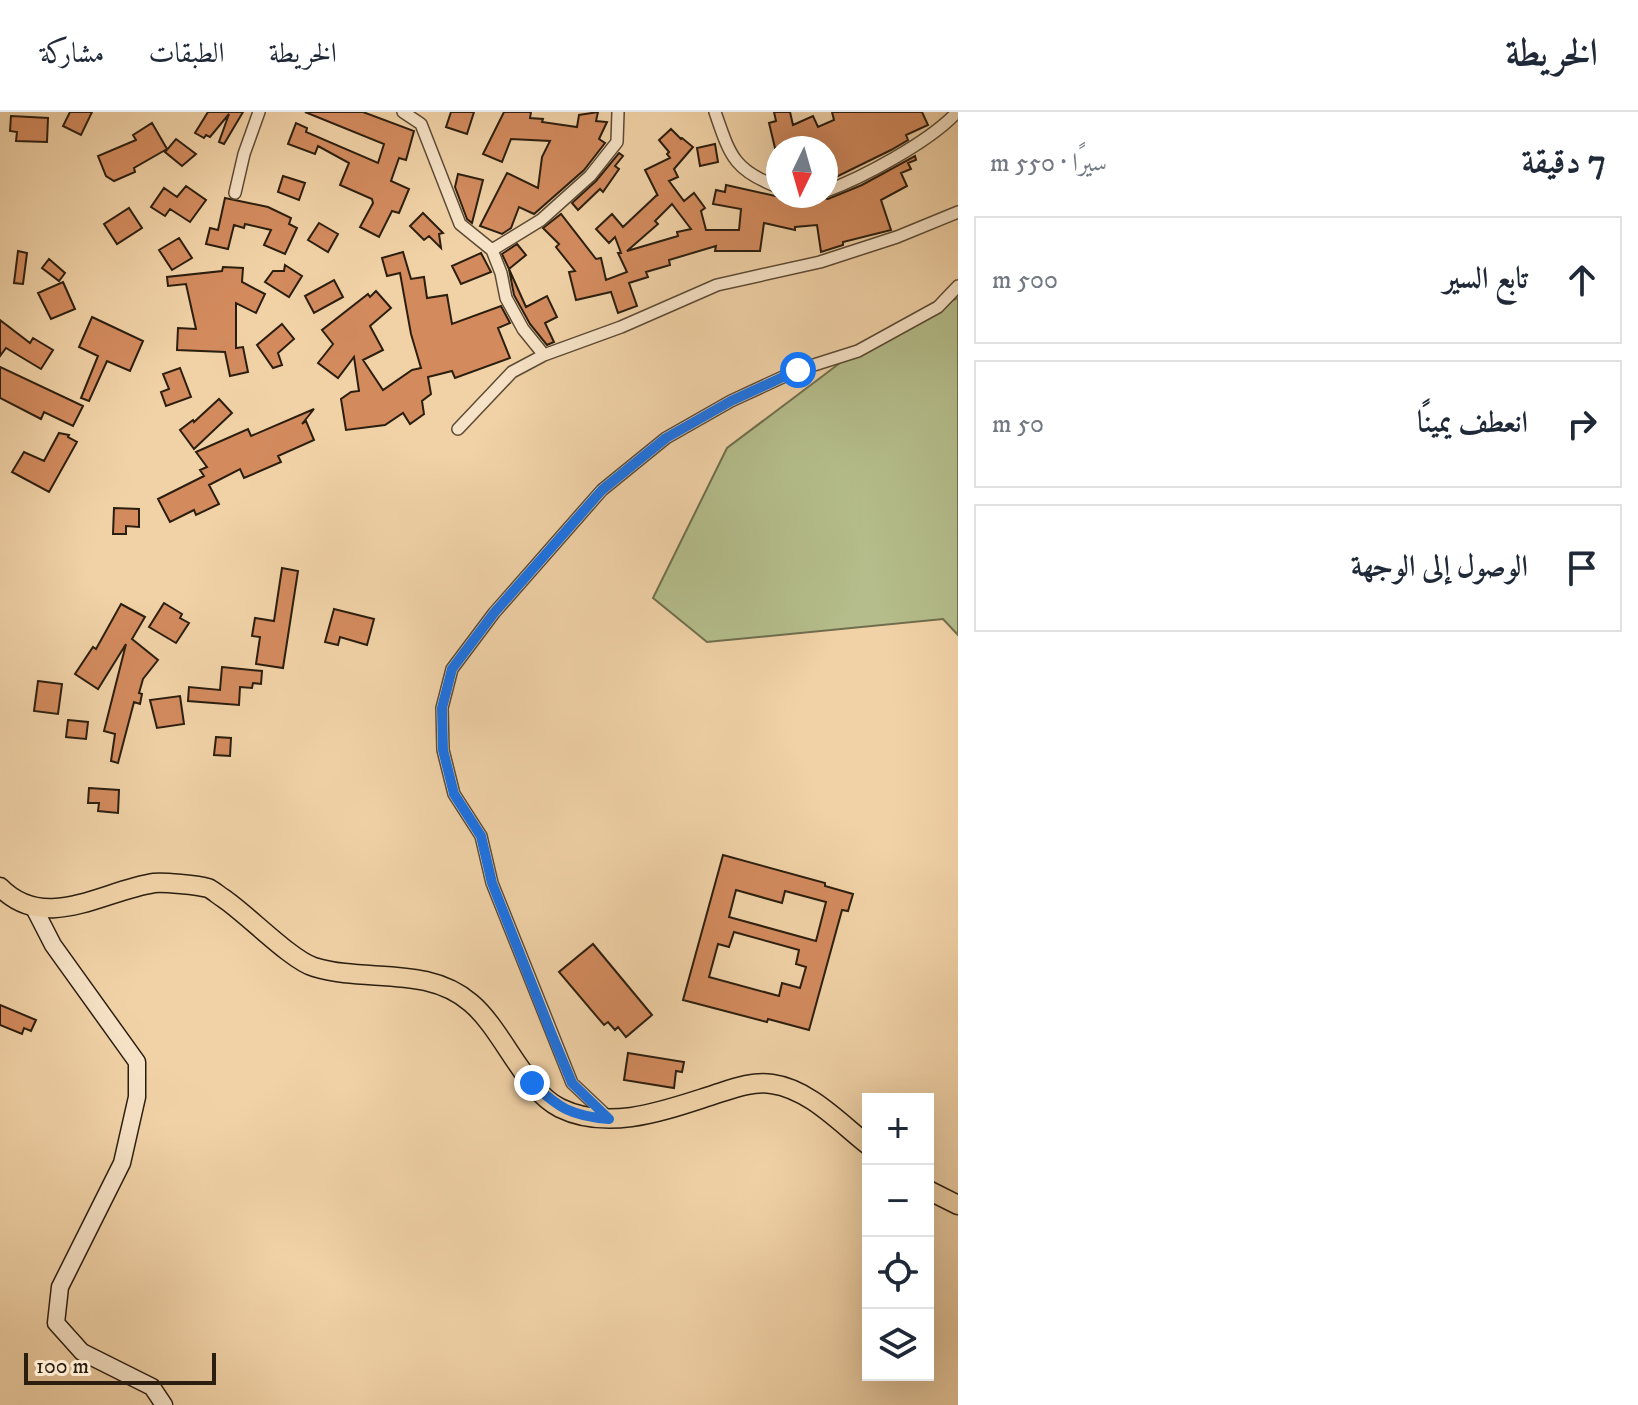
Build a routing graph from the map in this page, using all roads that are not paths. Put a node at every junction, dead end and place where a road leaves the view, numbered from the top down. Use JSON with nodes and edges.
{"nodes":[{"id":1,"x":259,"y":112,"type":"edge"},
{"id":2,"x":403,"y":112,"type":"edge"},
{"id":3,"x":618,"y":112,"type":"edge"},
{"id":4,"x":715,"y":112,"type":"edge"},
{"id":5,"x":957,"y":112,"type":"edge"},
{"id":6,"x":766,"y":182,"type":"edge"},
{"id":7,"x":838,"y":187,"type":"edge"},
{"id":8,"x":235,"y":193,"type":"dead end"},
{"id":9,"x":958,"y":212,"type":"edge"},
{"id":10,"x":492,"y":250,"type":"junction"},
{"id":11,"x":958,"y":286,"type":"edge"},
{"id":12,"x":544,"y":355,"type":"junction"},
{"id":13,"x":458,"y":429,"type":"dead end"},
{"id":14,"x":0,"y":887,"type":"edge"},
{"id":15,"x":34,"y":908,"type":"junction"},
{"id":16,"x":609,"y":1119,"type":"junction"},
{"id":17,"x":862,"y":1140,"type":"edge"},
{"id":18,"x":934,"y":1193,"type":"edge"},
{"id":19,"x":958,"y":1205,"type":"edge"},
{"id":20,"x":164,"y":1405,"type":"edge"}],
"edges":[{"from":1,"to":8,"type":"street"},
{"from":2,"to":10,"type":"street"},
{"from":3,"to":10,"type":"street"},
{"from":4,"to":6,"type":"street"},
{"from":5,"to":7,"type":"street"},
{"from":9,"to":12,"type":"street"},
{"from":10,"to":12,"type":"street"},
{"from":11,"to":16,"type":"street"},
{"from":12,"to":13,"type":"street"},
{"from":14,"to":15,"type":"main road"},
{"from":15,"to":16,"type":"main road"},
{"from":15,"to":20,"type":"street"},
{"from":16,"to":17,"type":"main road"},
{"from":18,"to":19,"type":"main road"}]}
